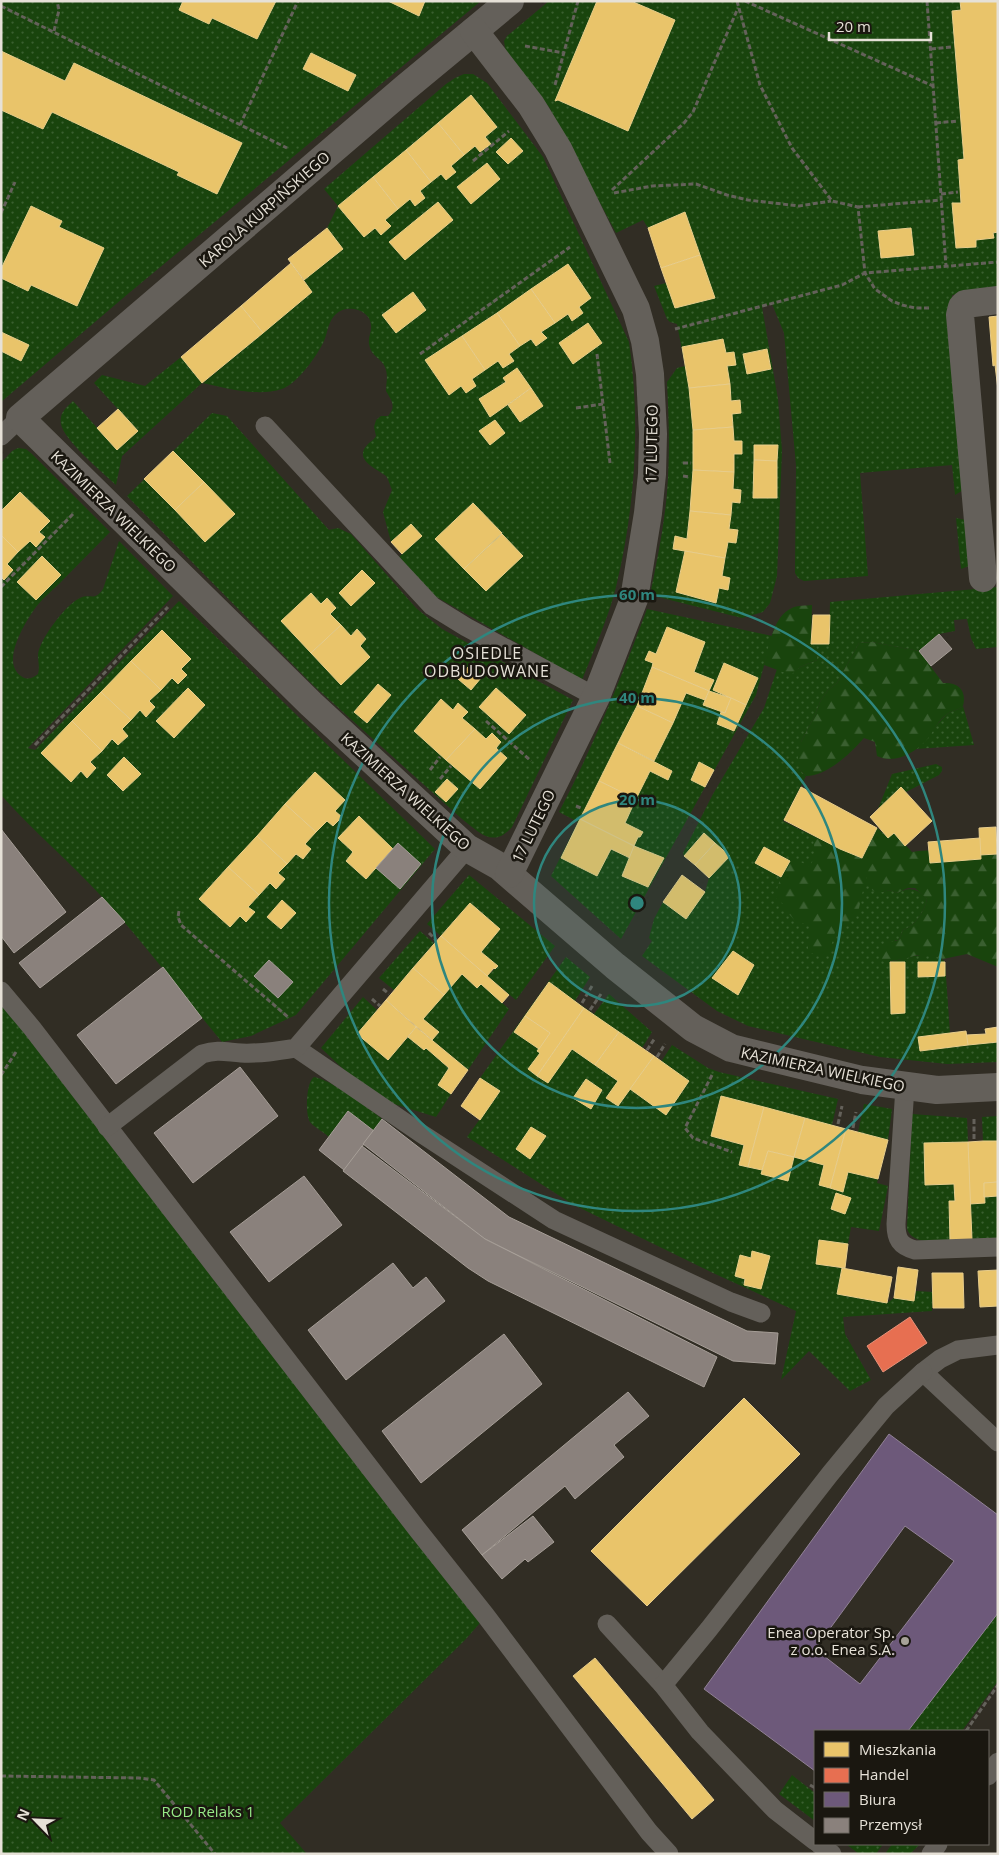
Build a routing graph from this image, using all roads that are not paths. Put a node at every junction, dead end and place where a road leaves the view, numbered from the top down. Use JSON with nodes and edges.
{"nodes":[{"id":1,"x":510,"y":1,"type":"edge"},
{"id":2,"x":474,"y":31,"type":"junction"},
{"id":3,"x":998,"y":300,"type":"edge"},
{"id":4,"x":265,"y":426,"type":"dead end"},
{"id":5,"x":11,"y":427,"type":"edge"},
{"id":6,"x":983,"y":578,"type":"dead end"},
{"id":7,"x":596,"y":697,"type":"junction"},
{"id":8,"x":467,"y":848,"type":"junction"},
{"id":9,"x":509,"y":874,"type":"junction"},
{"id":10,"x":1,"y":991,"type":"edge"},
{"id":11,"x":296,"y":1048,"type":"junction"},
{"id":12,"x":905,"y":1087,"type":"junction"},
{"id":13,"x":998,"y":1088,"type":"edge"},
{"id":14,"x":107,"y":1127,"type":"junction"},
{"id":15,"x":998,"y":1248,"type":"edge"},
{"id":16,"x":761,"y":1313,"type":"dead end"},
{"id":17,"x":998,"y":1345,"type":"edge"},
{"id":18,"x":923,"y":1372,"type":"junction"},
{"id":19,"x":998,"y":1442,"type":"edge"},
{"id":20,"x":607,"y":1624,"type":"dead end"},
{"id":21,"x":663,"y":1685,"type":"junction"},
{"id":22,"x":998,"y":1762,"type":"edge"},
{"id":23,"x":989,"y":1775,"type":"edge"},
{"id":24,"x":814,"y":1840,"type":"edge"},
{"id":25,"x":820,"y":1845,"type":"edge"},
{"id":26,"x":669,"y":1854,"type":"edge"},
{"id":27,"x":832,"y":1854,"type":"edge"}],
"edges":[{"from":1,"to":2,"type":"street","name":"KAROLA KURPIŃSKIEGO"},
{"from":2,"to":5,"type":"street","name":"KAROLA KURPIŃSKIEGO"},
{"from":2,"to":7,"type":"street","name":"17 LUTEGO"},
{"from":3,"to":6,"type":"street"},
{"from":4,"to":7,"type":"lane"},
{"from":5,"to":8,"type":"street","name":"KAZIMIERZA WIELKIEGO"},
{"from":7,"to":9,"type":"street","name":"17 LUTEGO"},
{"from":8,"to":9,"type":"street","name":"KAZIMIERZA WIELKIEGO"},
{"from":8,"to":11,"type":"lane"},
{"from":9,"to":12,"type":"street","name":"KAZIMIERZA WIELKIEGO"},
{"from":10,"to":14,"type":"lane"},
{"from":11,"to":14,"type":"lane"},
{"from":11,"to":16,"type":"lane"},
{"from":12,"to":13,"type":"street","name":"KAZIMIERZA WIELKIEGO"},
{"from":12,"to":15,"type":"lane"},
{"from":14,"to":26,"type":"lane"},
{"from":17,"to":18,"type":"lane"},
{"from":18,"to":19,"type":"lane"},
{"from":18,"to":21,"type":"lane"},
{"from":20,"to":21,"type":"lane"},
{"from":21,"to":24,"type":"lane"},
{"from":22,"to":23,"type":"lane"},
{"from":25,"to":27,"type":"lane"}]}
